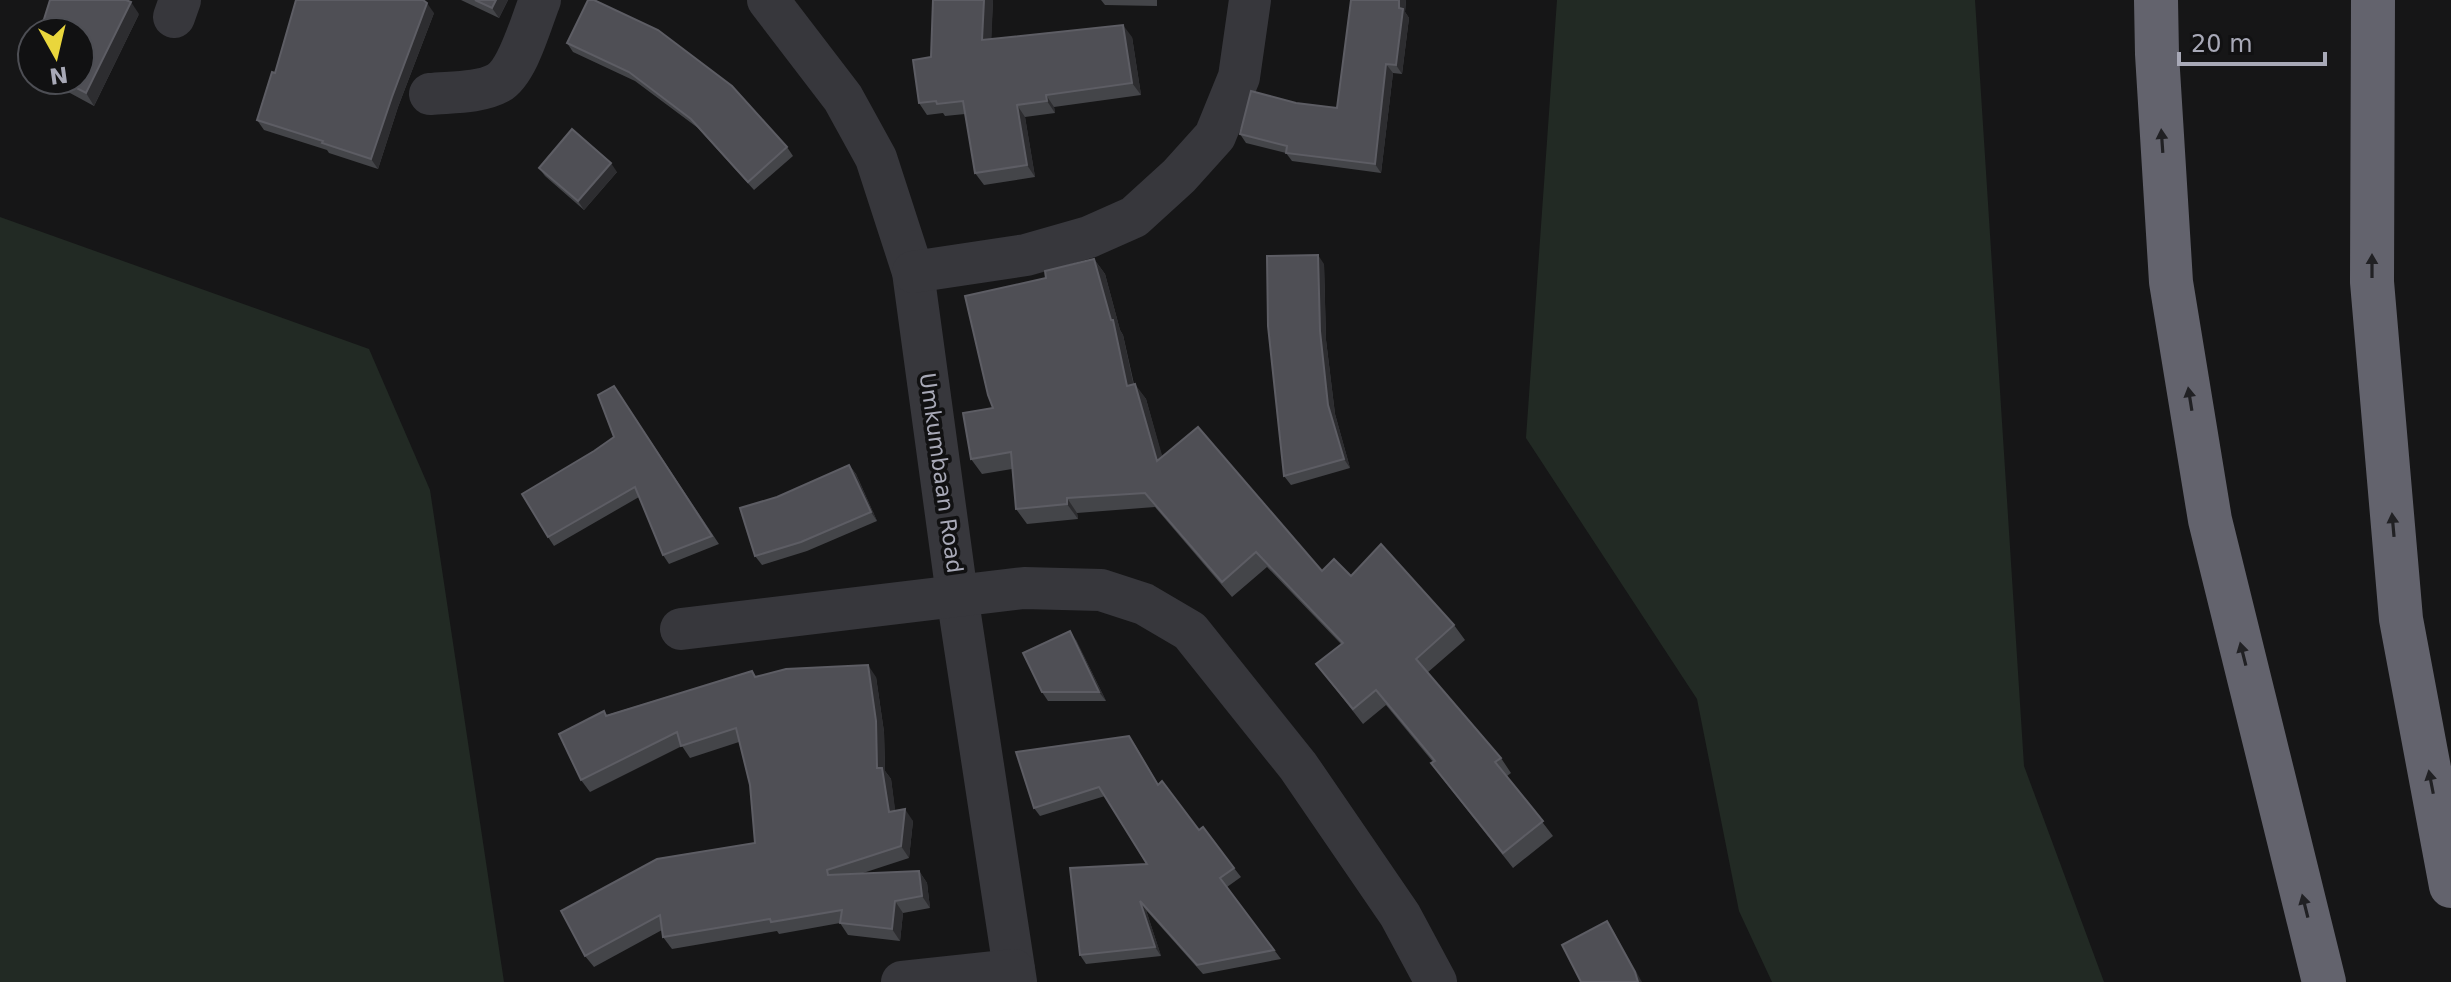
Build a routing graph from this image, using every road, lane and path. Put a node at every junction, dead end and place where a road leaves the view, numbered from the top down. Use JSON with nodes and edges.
{"nodes":[{"id":1,"x":540,"y":0,"type":"edge"},
{"id":2,"x":1250,"y":0,"type":"edge"},
{"id":3,"x":2156,"y":0,"type":"edge"},
{"id":4,"x":2373,"y":0,"type":"edge"},
{"id":5,"x":773,"y":1,"type":"edge"},
{"id":6,"x":430,"y":94,"type":"dead end"},
{"id":7,"x":913,"y":272,"type":"junction"},
{"id":8,"x":957,"y":595,"type":"junction"},
{"id":9,"x":681,"y":629,"type":"dead end"},
{"id":10,"x":2451,"y":886,"type":"edge"},
{"id":11,"x":1015,"y":976,"type":"edge"},
{"id":12,"x":902,"y":982,"type":"edge"},
{"id":13,"x":1436,"y":982,"type":"edge"},
{"id":14,"x":2324,"y":982,"type":"edge"}],
"edges":[{"from":1,"to":6,"type":"street"},
{"from":2,"to":7,"type":"street"},
{"from":14,"to":3,"type":"highway","one_way":true},
{"from":10,"to":4,"type":"highway","one_way":true},
{"from":5,"to":7,"type":"street","name":"Umkumbaan Road"},
{"from":7,"to":8,"type":"street","name":"Umkumbaan Road"},
{"from":8,"to":9,"type":"street"},
{"from":8,"to":11,"type":"street","name":"Umkumbaan Road"},
{"from":8,"to":13,"type":"street"},
{"from":11,"to":12,"type":"street"}]}
